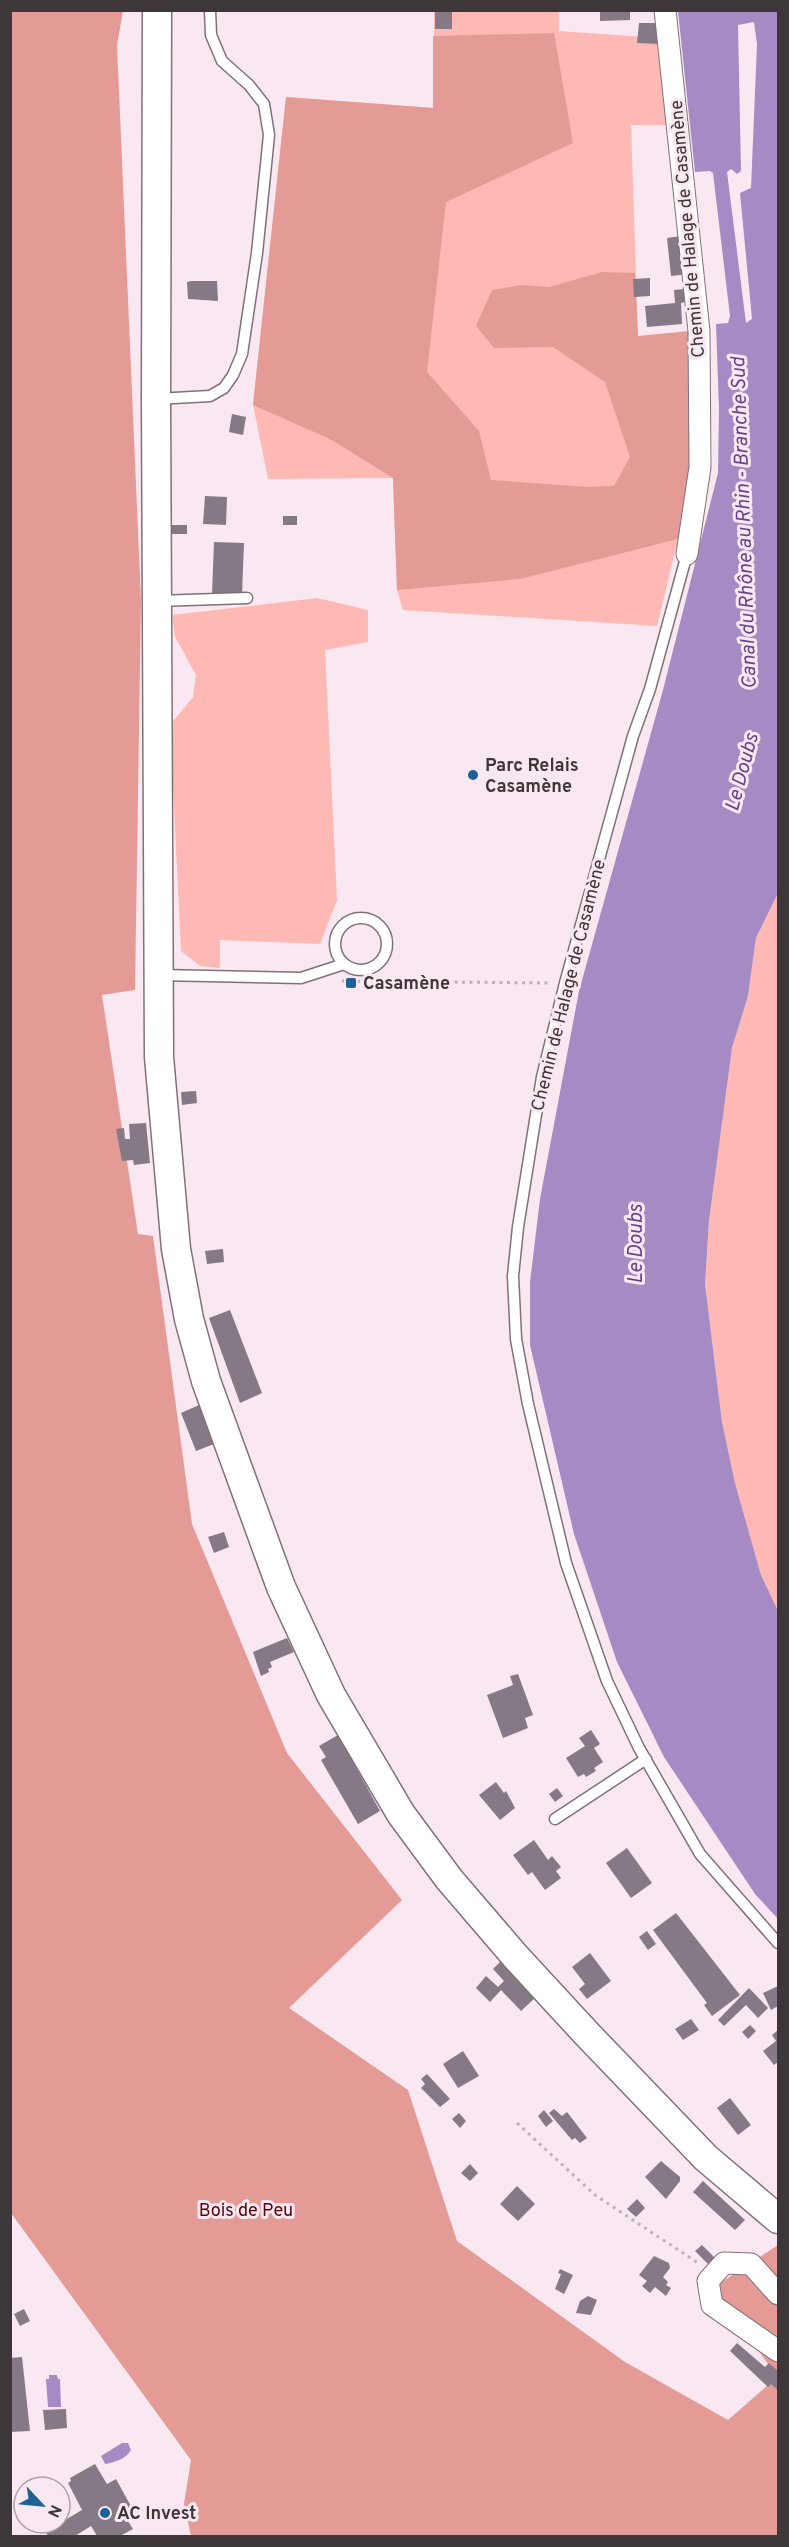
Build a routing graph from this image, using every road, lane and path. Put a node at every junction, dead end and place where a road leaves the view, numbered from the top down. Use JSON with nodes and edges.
{"nodes":[{"id":1,"x":157,"y":10,"type":"edge"},
{"id":2,"x":210,"y":10,"type":"edge"},
{"id":3,"x":665,"y":10,"type":"edge"},
{"id":4,"x":156,"y":399,"type":"junction"},
{"id":5,"x":687,"y":555,"type":"joint"},
{"id":6,"x":247,"y":598,"type":"dead end"},
{"id":7,"x":157,"y":601,"type":"junction"},
{"id":8,"x":342,"y":960,"type":"junction"},
{"id":9,"x":158,"y":975,"type":"junction"},
{"id":10,"x":340,"y":981,"type":"dead end"},
{"id":11,"x":565,"y":983,"type":"junction"},
{"id":12,"x":646,"y":1759,"type":"junction"},
{"id":13,"x":555,"y":1819,"type":"dead end"},
{"id":14,"x":778,"y":1943,"type":"edge"},
{"id":15,"x":517,"y":2123,"type":"dead end"},
{"id":16,"x":778,"y":2219,"type":"edge"},
{"id":17,"x":714,"y":2274,"type":"junction"},
{"id":18,"x":778,"y":2294,"type":"edge"},
{"id":19,"x":778,"y":2350,"type":"edge"}],
"edges":[{"from":1,"to":4,"type":"main road"},
{"from":2,"to":4,"type":"lane"},
{"from":3,"to":5,"type":"street","name":"Chemin de Halage de Casamène"},
{"from":4,"to":7,"type":"main road"},
{"from":5,"to":11,"type":"lane","name":"Chemin de Halage de Casamène"},
{"from":6,"to":7,"type":"lane"},
{"from":7,"to":9,"type":"main road"},
{"from":8,"to":8,"type":"lane"},
{"from":8,"to":9,"type":"lane"},
{"from":9,"to":16,"type":"main road"},
{"from":10,"to":11,"type":"path"},
{"from":11,"to":12,"type":"lane","name":"Chemin de Halage de Casamène"},
{"from":12,"to":13,"type":"lane"},
{"from":12,"to":14,"type":"lane","name":"Chemin de Halage de Casamène"},
{"from":15,"to":17,"type":"path"},
{"from":17,"to":18,"type":"street"},
{"from":17,"to":19,"type":"street"}]}
